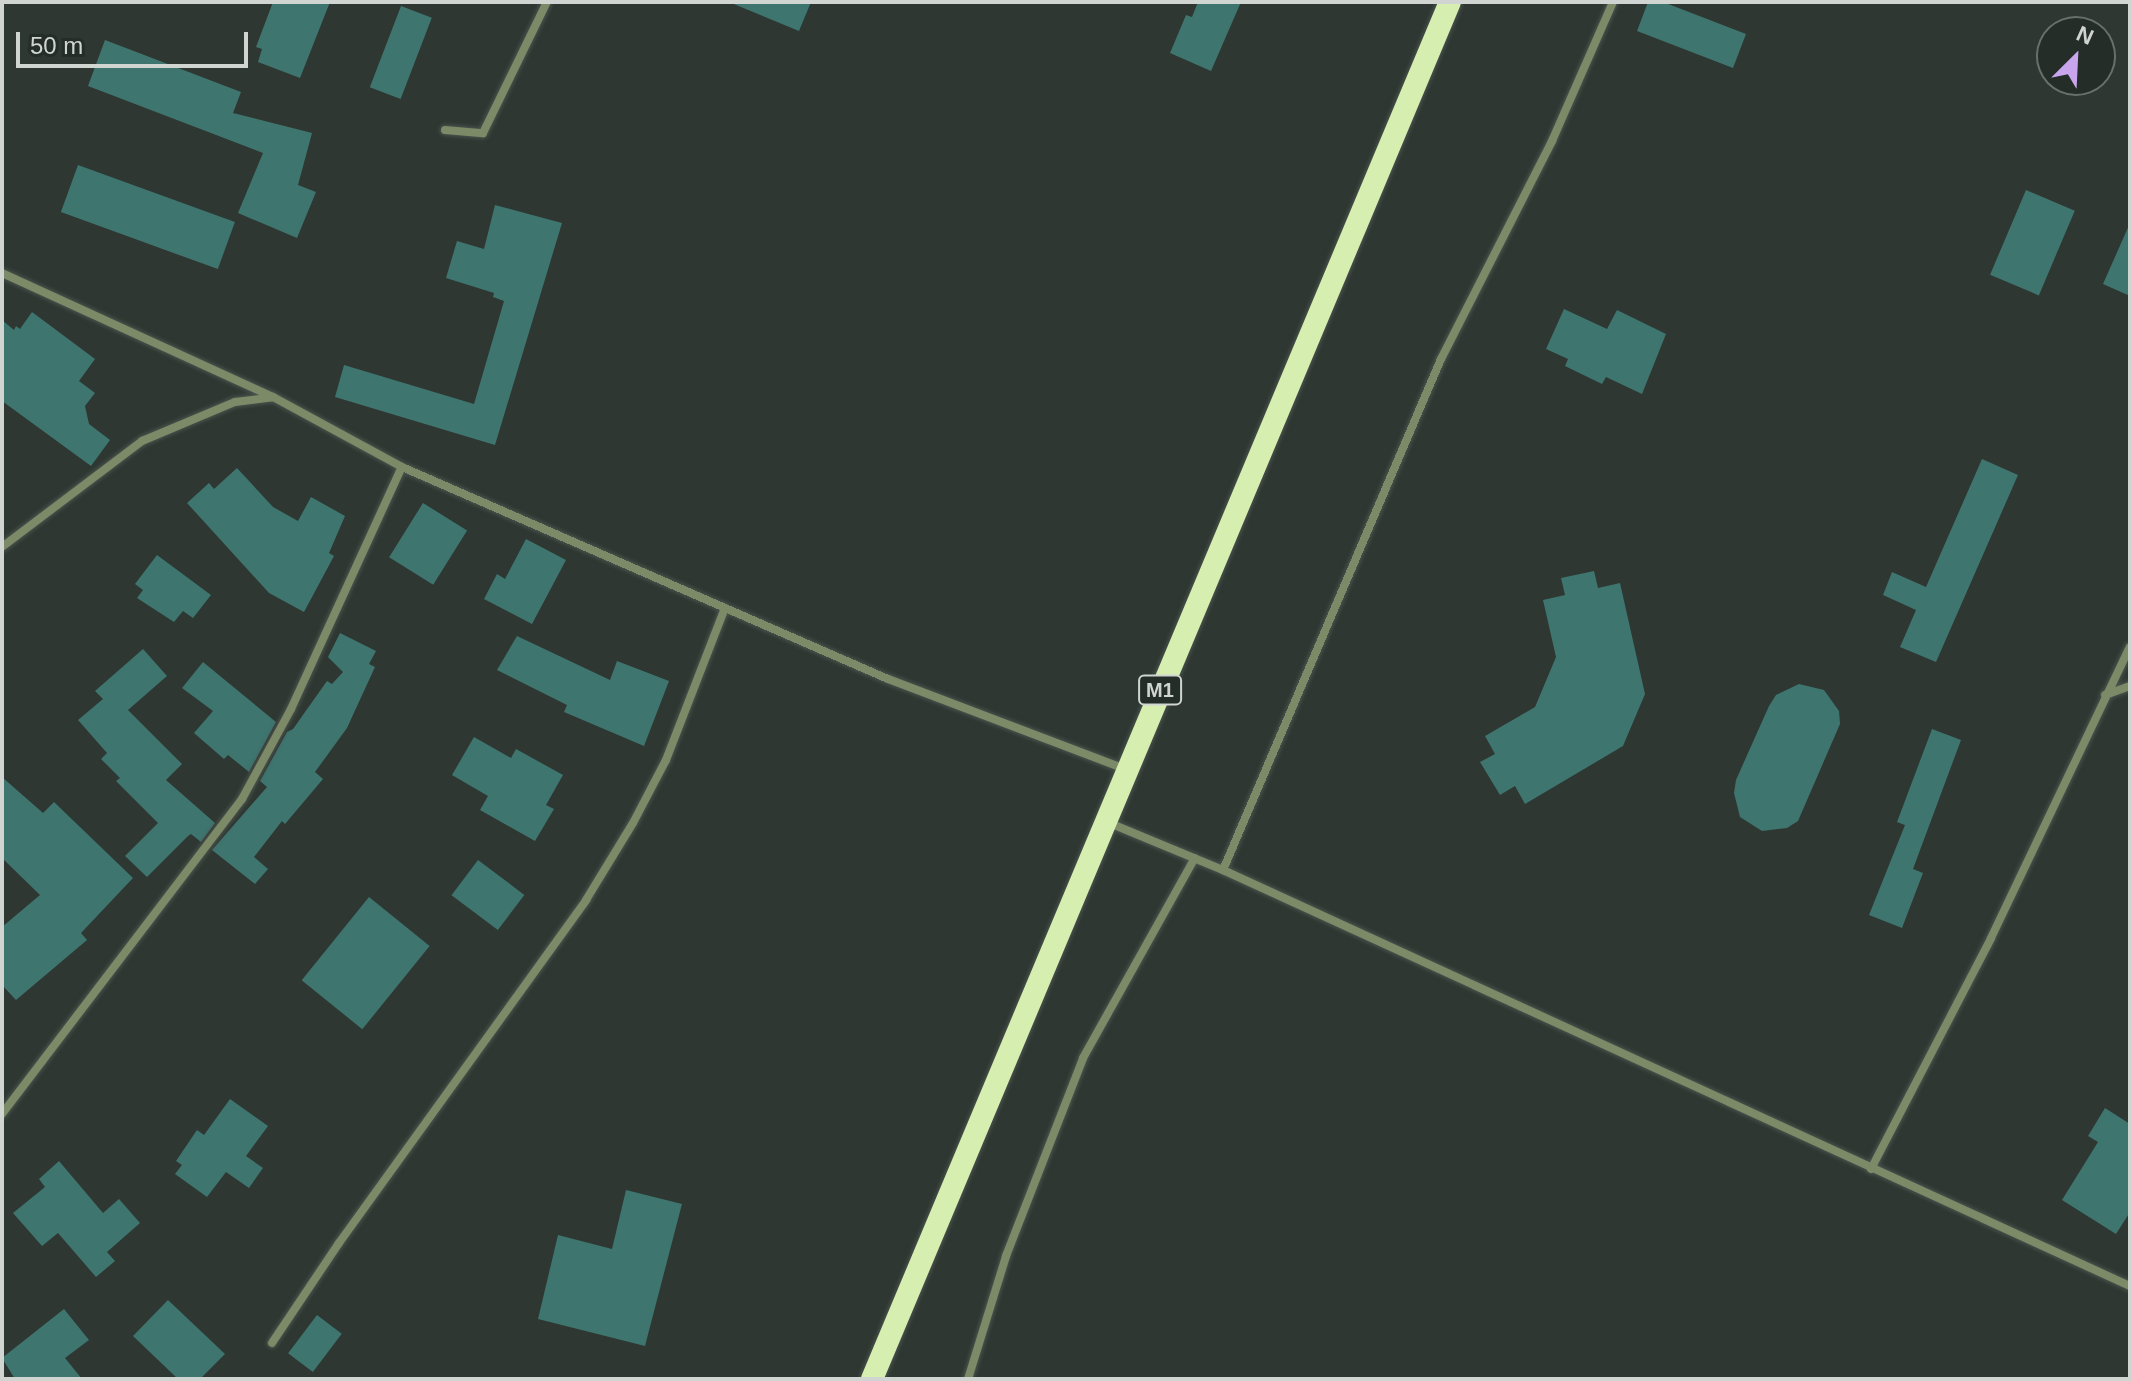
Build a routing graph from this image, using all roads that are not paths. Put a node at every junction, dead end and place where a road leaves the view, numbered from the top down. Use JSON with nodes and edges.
{"nodes":[{"id":1,"x":547,"y":2,"type":"edge"},
{"id":2,"x":1450,"y":2,"type":"edge"},
{"id":3,"x":1613,"y":2,"type":"edge"},
{"id":4,"x":445,"y":130,"type":"dead end"},
{"id":5,"x":2,"y":273,"type":"edge"},
{"id":6,"x":273,"y":397,"type":"junction"},
{"id":7,"x":402,"y":467,"type":"junction"},
{"id":8,"x":2,"y":547,"type":"edge"},
{"id":9,"x":725,"y":608,"type":"junction"},
{"id":10,"x":2130,"y":647,"type":"edge"},
{"id":11,"x":2130,"y":686,"type":"edge"},
{"id":12,"x":2105,"y":695,"type":"junction"},
{"id":13,"x":1127,"y":770,"type":"junction"},
{"id":14,"x":1106,"y":822,"type":"junction"},
{"id":15,"x":1195,"y":858,"type":"junction"},
{"id":16,"x":1223,"y":870,"type":"junction"},
{"id":17,"x":2,"y":1114,"type":"edge"},
{"id":18,"x":1871,"y":1169,"type":"junction"},
{"id":19,"x":2130,"y":1286,"type":"edge"},
{"id":20,"x":272,"y":1343,"type":"dead end"},
{"id":21,"x":872,"y":1379,"type":"edge"},
{"id":22,"x":968,"y":1379,"type":"edge"}],
"edges":[{"from":1,"to":4,"type":"street"},
{"from":2,"to":13,"type":"highway","number":"M1"},
{"from":3,"to":16,"type":"street"},
{"from":5,"to":6,"type":"street"},
{"from":6,"to":7,"type":"street"},
{"from":6,"to":8,"type":"street"},
{"from":7,"to":9,"type":"street"},
{"from":7,"to":17,"type":"street"},
{"from":9,"to":13,"type":"street"},
{"from":9,"to":20,"type":"street"},
{"from":10,"to":12,"type":"street"},
{"from":11,"to":12,"type":"street"},
{"from":12,"to":18,"type":"street"},
{"from":13,"to":14,"type":"highway","number":"M1"},
{"from":14,"to":15,"type":"street"},
{"from":14,"to":21,"type":"highway","number":"M1"},
{"from":15,"to":16,"type":"street"},
{"from":15,"to":22,"type":"street"},
{"from":16,"to":18,"type":"street"},
{"from":18,"to":19,"type":"street"}]}
